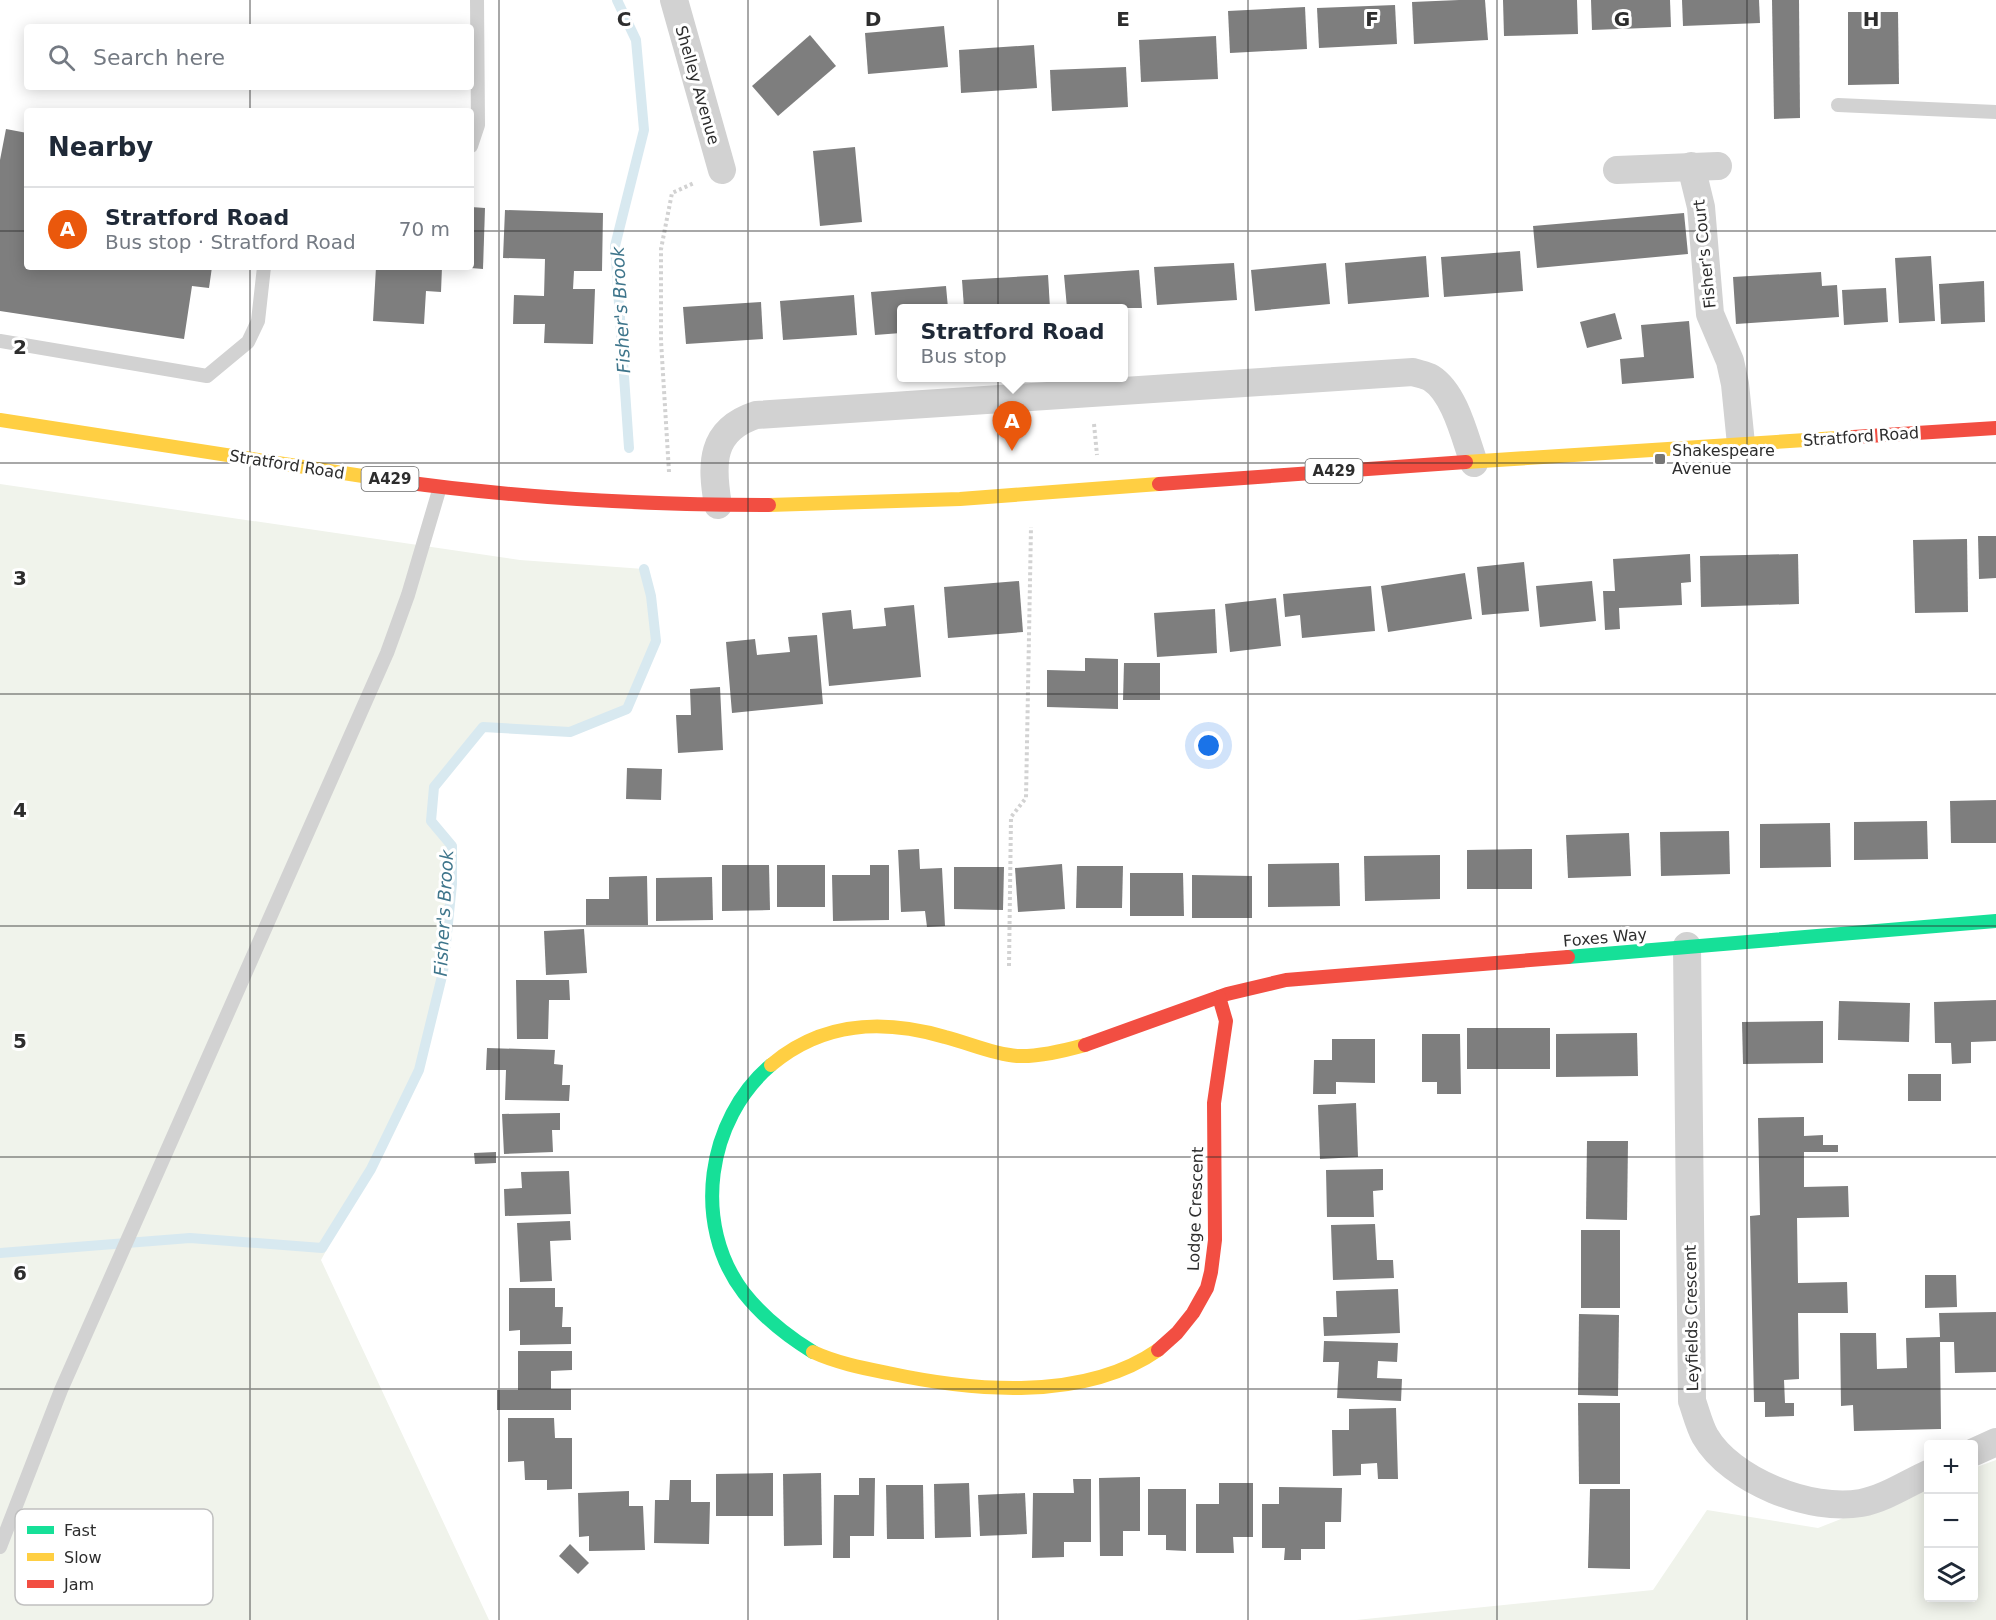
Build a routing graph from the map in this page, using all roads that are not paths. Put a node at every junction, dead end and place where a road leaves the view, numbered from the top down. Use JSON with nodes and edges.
{"nodes":[{"id":1,"x":477,"y":0,"type":"edge"},
{"id":2,"x":674,"y":0,"type":"edge"},
{"id":3,"x":1838,"y":105,"type":"dead end"},
{"id":4,"x":1996,"y":112,"type":"edge"},
{"id":5,"x":474,"y":137,"type":"edge"},
{"id":6,"x":1617,"y":170,"type":"dead end"},
{"id":7,"x":722,"y":171,"type":"road end"},
{"id":8,"x":264,"y":270,"type":"edge"},
{"id":9,"x":0,"y":341,"type":"edge"},
{"id":10,"x":0,"y":420,"type":"edge"},
{"id":11,"x":1996,"y":428,"type":"edge"},
{"id":12,"x":1741,"y":444,"type":"junction"},
{"id":13,"x":1474,"y":463,"type":"junction"},
{"id":14,"x":440,"y":487,"type":"junction"},
{"id":15,"x":718,"y":505,"type":"junction"},
{"id":16,"x":1996,"y":921,"type":"edge"},
{"id":17,"x":1687,"y":946,"type":"junction"},
{"id":18,"x":1219,"y":997,"type":"junction"},
{"id":19,"x":1996,"y":1442,"type":"edge"},
{"id":20,"x":1978,"y":1450,"type":"edge"},
{"id":21,"x":1924,"y":1476,"type":"edge"},
{"id":22,"x":0,"y":1547,"type":"edge"}],
"edges":[{"from":1,"to":5,"type":"lane"},
{"from":2,"to":7,"type":"street","name":"Shelley Avenue"},
{"from":3,"to":4,"type":"lane"},
{"from":6,"to":12,"type":"street","name":"Fisher's Court"},
{"from":8,"to":9,"type":"lane"},
{"from":10,"to":14,"type":"street","name":"Stratford Road","number":"A429"},
{"from":11,"to":12,"type":"street","name":"Stratford Road","number":"A429"},
{"from":12,"to":13,"type":"street","name":"Stratford Road","number":"A429"},
{"from":13,"to":15,"type":"street","name":"Stratford Road","number":"A429"},
{"from":13,"to":15,"type":"street"},
{"from":14,"to":15,"type":"street","name":"Stratford Road","number":"A429"},
{"from":14,"to":22,"type":"lane"},
{"from":16,"to":17,"type":"street","name":"Foxes Way"},
{"from":17,"to":18,"type":"street","name":"Foxes Way"},
{"from":17,"to":21,"type":"street","name":"Leyfields Crescent"},
{"from":18,"to":18,"type":"street","name":"Lodge Crescent"},
{"from":19,"to":20,"type":"street"}]}
